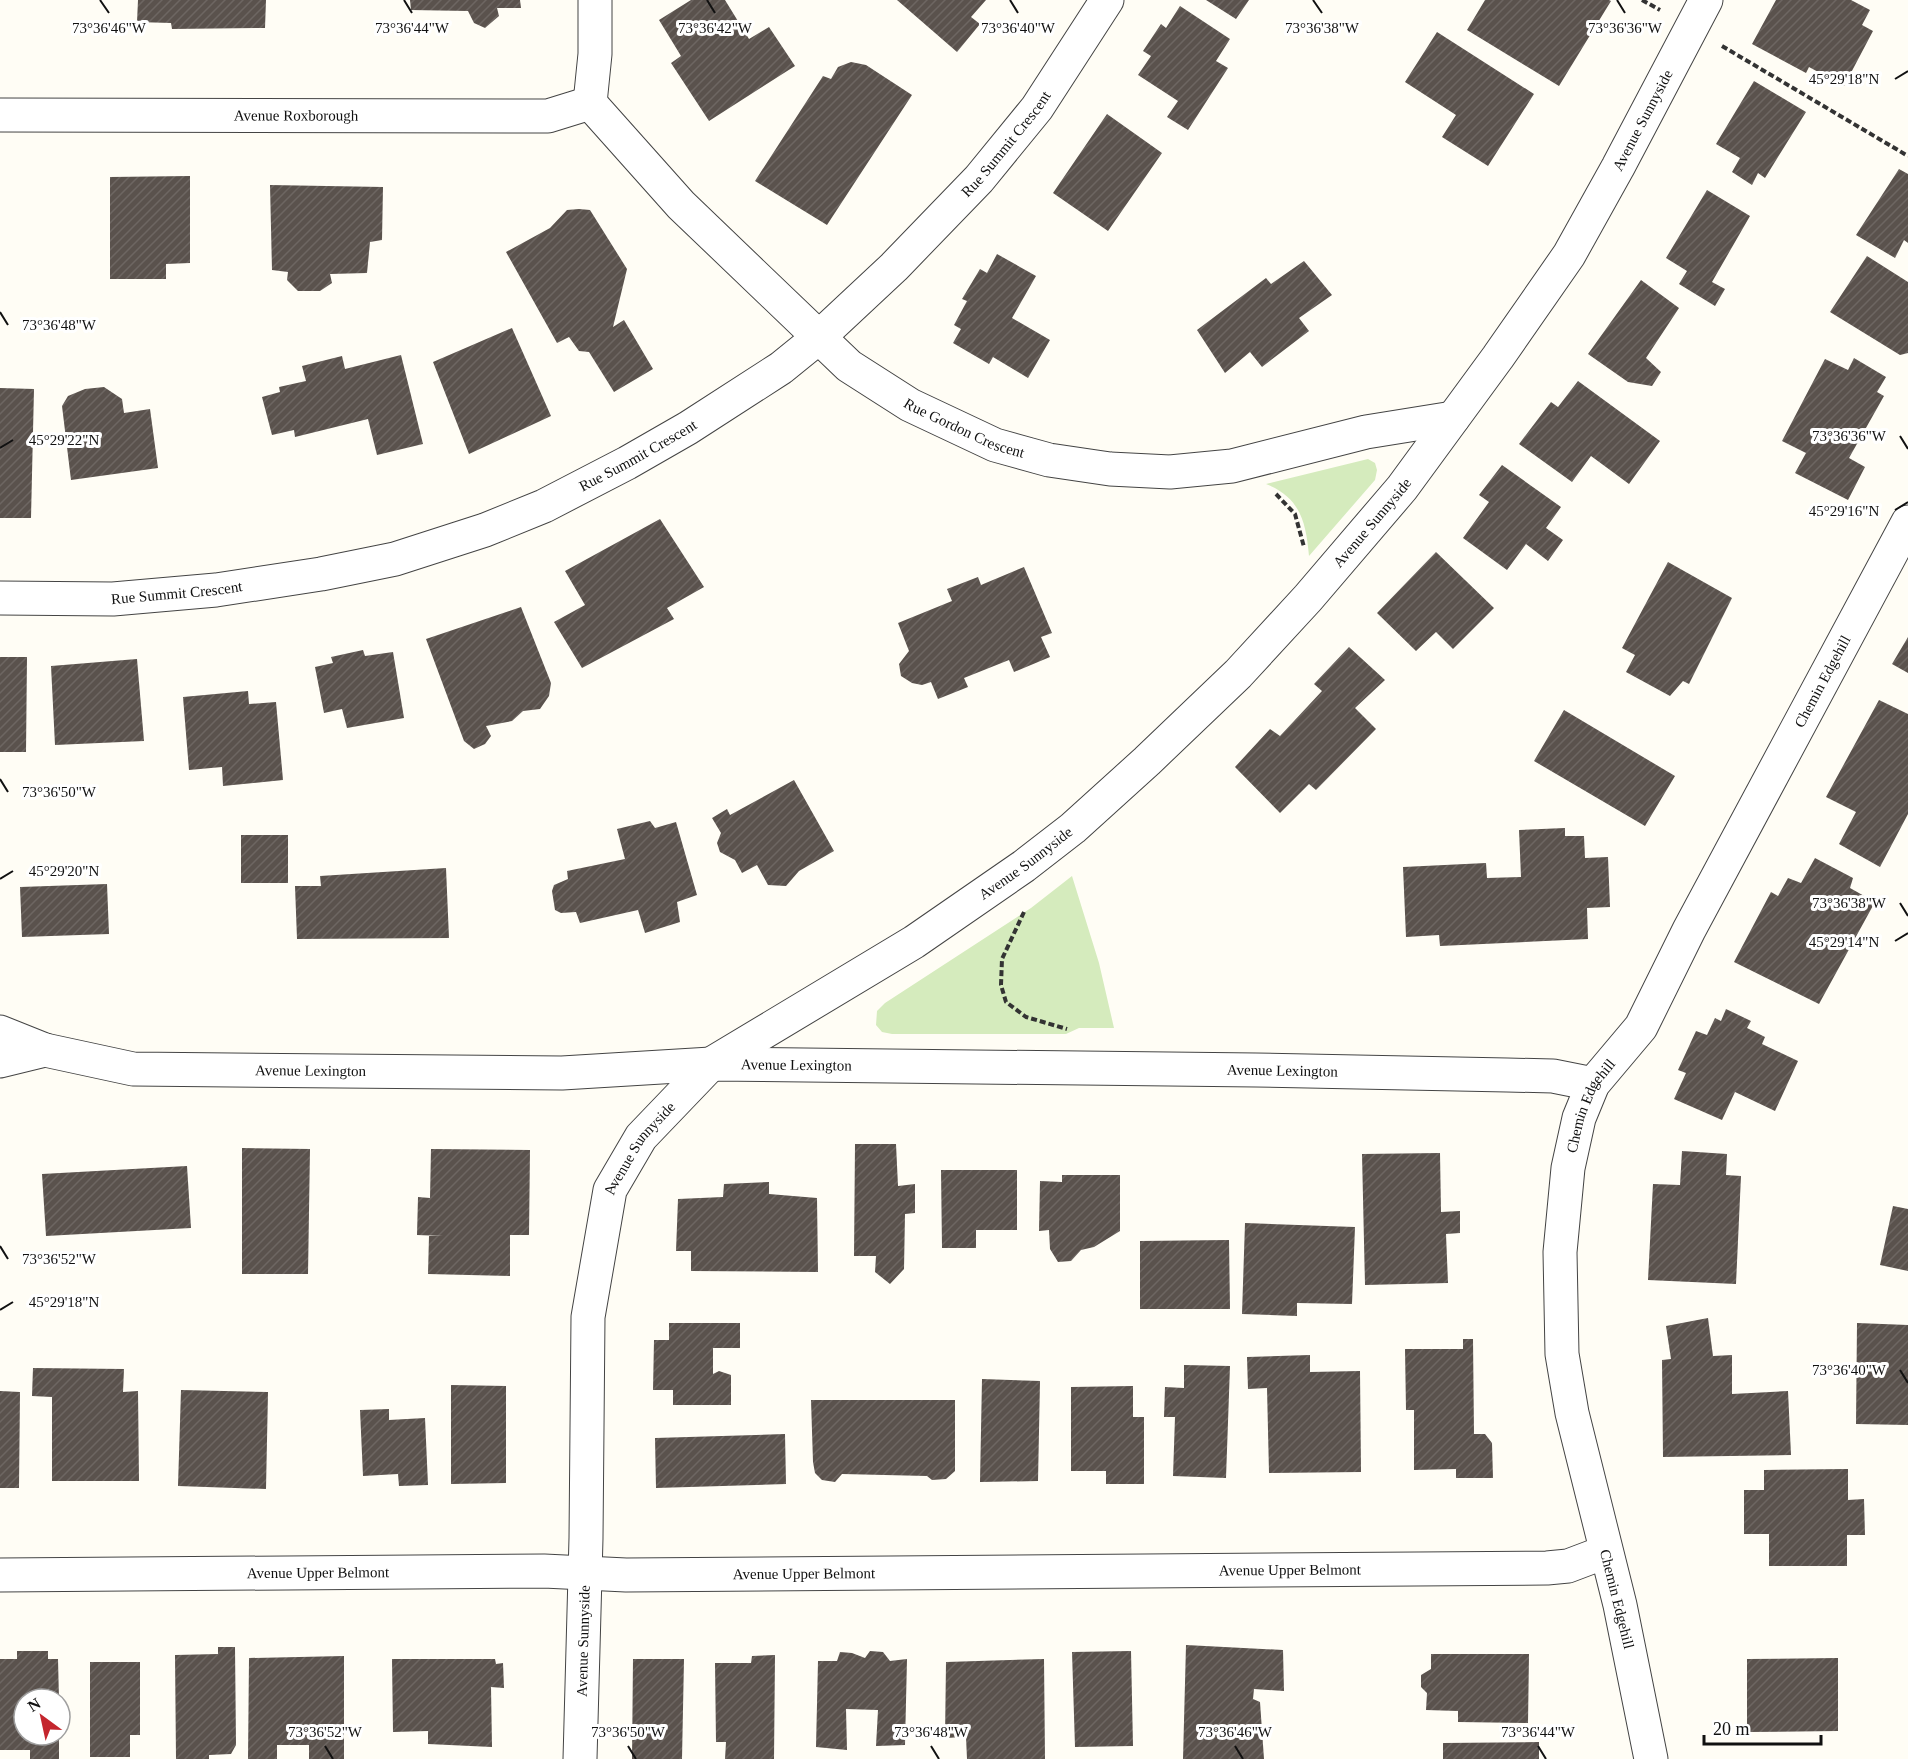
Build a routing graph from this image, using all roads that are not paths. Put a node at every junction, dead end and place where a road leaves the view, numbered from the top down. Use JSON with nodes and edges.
{"nodes":[{"id":1,"x":595,"y":0,"type":"edge"},
{"id":2,"x":1107,"y":0,"type":"edge"},
{"id":3,"x":1706,"y":0,"type":"edge"},
{"id":4,"x":590,"y":103,"type":"junction"},
{"id":5,"x":0,"y":115,"type":"edge"},
{"id":6,"x":818,"y":338,"type":"junction"},
{"id":7,"x":1453,"y":418,"type":"junction"},
{"id":8,"x":1908,"y":522,"type":"edge"},
{"id":9,"x":0,"y":598,"type":"edge"},
{"id":10,"x":0,"y":1032,"type":"edge"},
{"id":11,"x":45,"y":1050,"type":"junction"},
{"id":12,"x":0,"y":1061,"type":"edge"},
{"id":13,"x":711,"y":1064,"type":"junction"},
{"id":14,"x":1593,"y":1084,"type":"junction"},
{"id":15,"x":1605,"y":1551,"type":"junction"},
{"id":16,"x":584,"y":1573,"type":"junction"},
{"id":17,"x":0,"y":1575,"type":"edge"},
{"id":18,"x":580,"y":1759,"type":"edge"},
{"id":19,"x":1651,"y":1759,"type":"edge"}],
"edges":[{"from":1,"to":4,"type":"street"},
{"from":2,"to":6,"type":"street","name":"Rue Summit Crescent"},
{"from":3,"to":7,"type":"street","name":"Avenue Sunnyside"},
{"from":4,"to":5,"type":"street","name":"Avenue Roxborough"},
{"from":4,"to":6,"type":"street","name":"Rue Gordon Crescent"},
{"from":6,"to":7,"type":"street","name":"Rue Gordon Crescent"},
{"from":6,"to":9,"type":"street","name":"Rue Summit Crescent"},
{"from":7,"to":13,"type":"street","name":"Avenue Sunnyside"},
{"from":8,"to":14,"type":"street","name":"Chemin Edgehill"},
{"from":10,"to":11,"type":"street"},
{"from":11,"to":12,"type":"street","name":"Avenue Lexington"},
{"from":11,"to":13,"type":"street","name":"Avenue Lexington"},
{"from":13,"to":14,"type":"street","name":"Avenue Lexington"},
{"from":13,"to":16,"type":"street","name":"Avenue Sunnyside"},
{"from":14,"to":15,"type":"street","name":"Chemin Edgehill"},
{"from":15,"to":16,"type":"street","name":"Avenue Upper Belmont"},
{"from":15,"to":19,"type":"street","name":"Chemin Edgehill"},
{"from":16,"to":17,"type":"street","name":"Avenue Upper Belmont"},
{"from":16,"to":18,"type":"street","name":"Avenue Sunnyside"}]}
